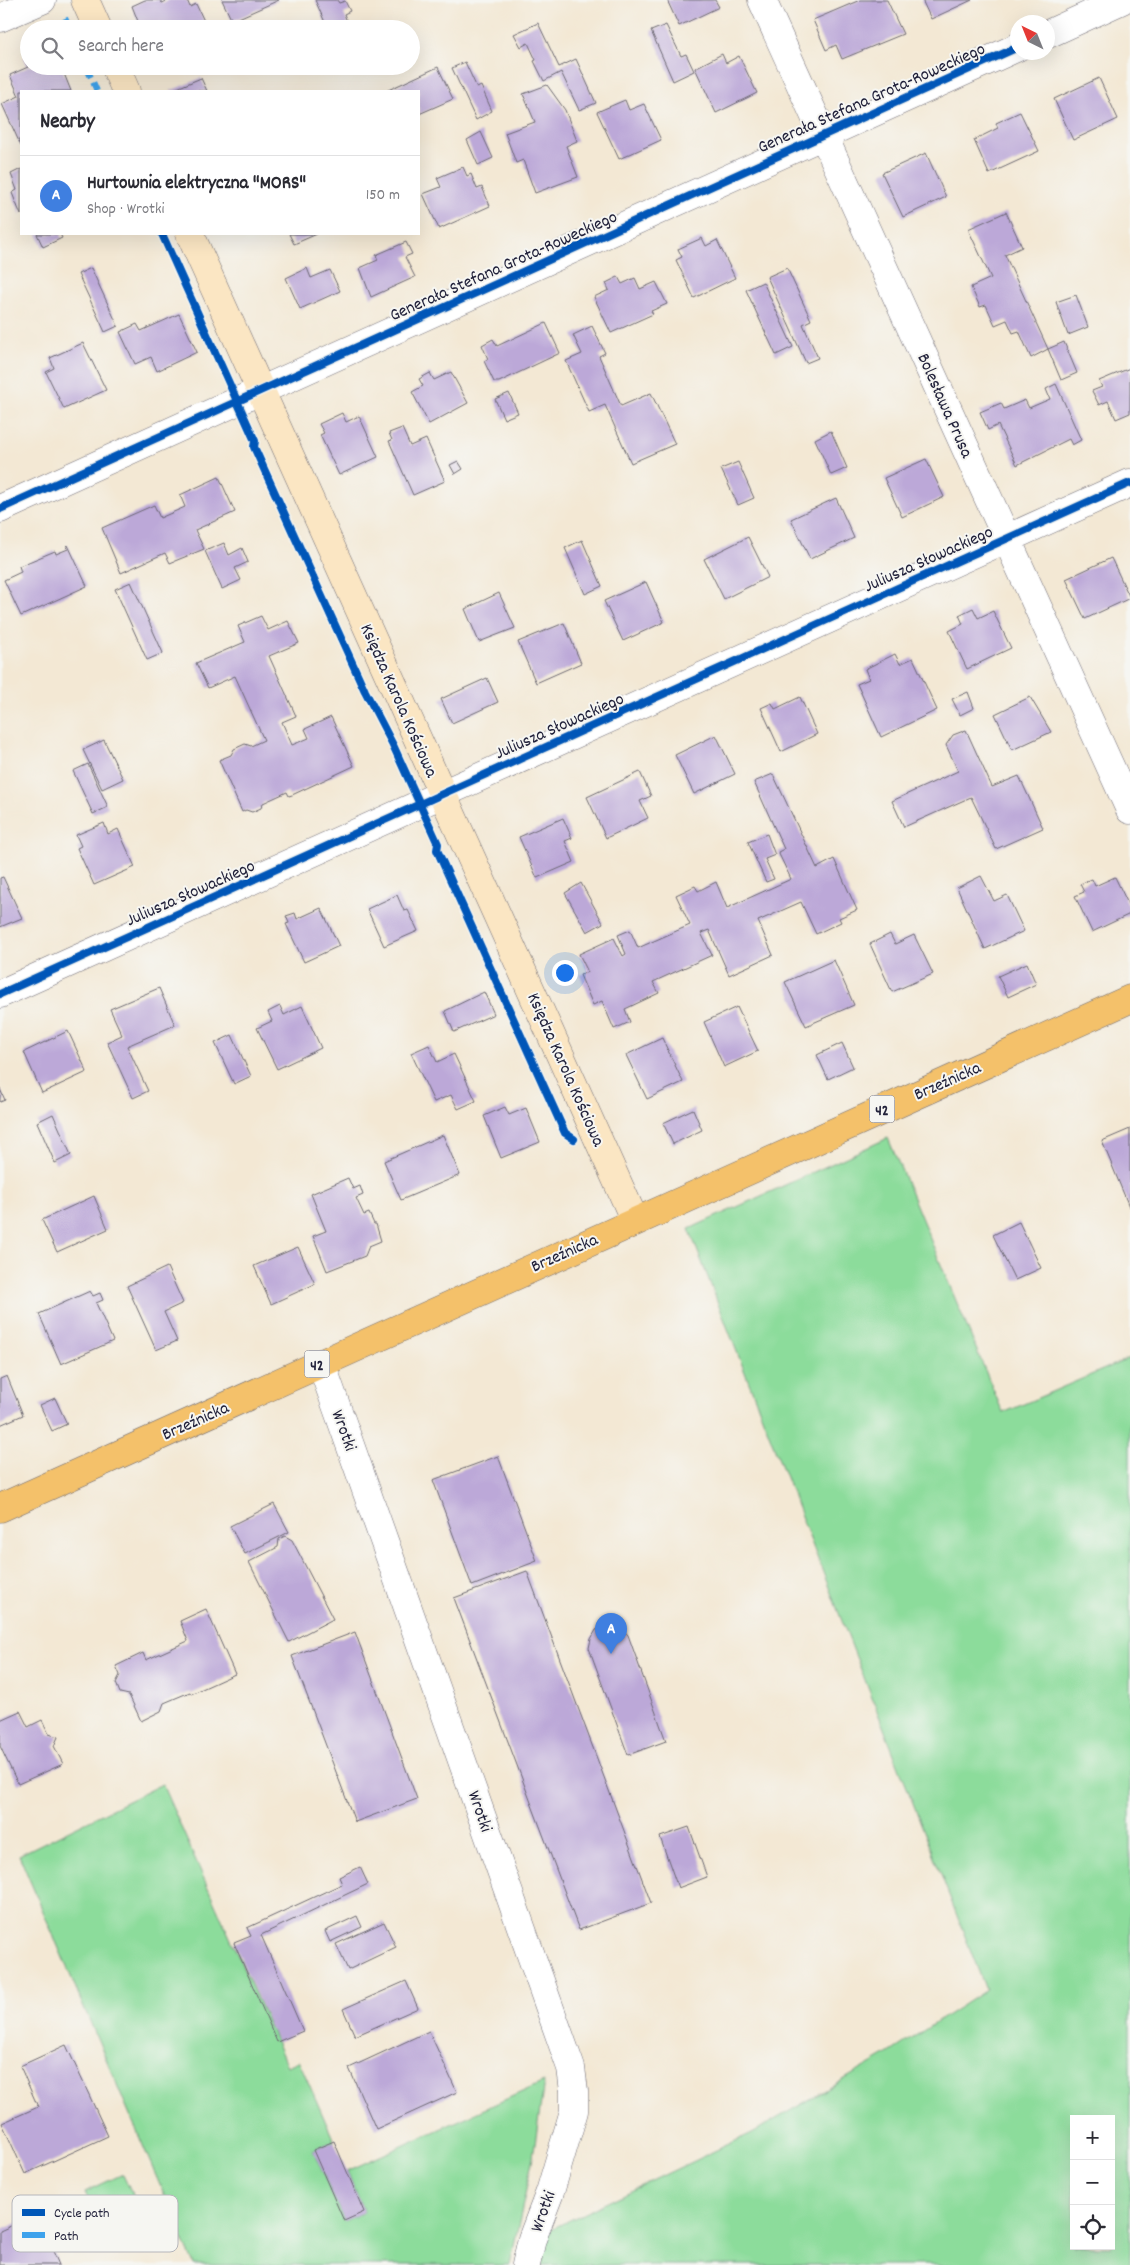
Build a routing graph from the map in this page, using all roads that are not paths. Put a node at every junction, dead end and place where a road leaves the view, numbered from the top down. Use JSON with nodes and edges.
{"nodes":[{"id":1,"x":42,"y":0,"type":"edge"},
{"id":2,"x":85,"y":0,"type":"edge"},
{"id":3,"x":762,"y":0,"type":"edge"},
{"id":4,"x":1122,"y":0,"type":"edge"},
{"id":5,"x":0,"y":18,"type":"edge"},
{"id":6,"x":94,"y":20,"type":"edge"},
{"id":7,"x":1055,"y":31,"type":"edge"},
{"id":8,"x":1010,"y":51,"type":"edge"},
{"id":9,"x":119,"y":75,"type":"edge"},
{"id":10,"x":126,"y":90,"type":"edge"},
{"id":11,"x":824,"y":136,"type":"junction"},
{"id":12,"x":190,"y":235,"type":"edge"},
{"id":13,"x":260,"y":391,"type":"junction"},
{"id":14,"x":1130,"y":482,"type":"edge"},
{"id":15,"x":0,"y":509,"type":"edge"},
{"id":16,"x":1007,"y":539,"type":"junction"},
{"id":17,"x":443,"y":793,"type":"junction"},
{"id":18,"x":1130,"y":810,"type":"edge"},
{"id":19,"x":0,"y":994,"type":"edge"},
{"id":20,"x":1130,"y":999,"type":"edge"},
{"id":21,"x":635,"y":1221,"type":"junction"},
{"id":22,"x":320,"y":1363,"type":"junction"},
{"id":23,"x":0,"y":1508,"type":"edge"},
{"id":24,"x":526,"y":2265,"type":"edge"}],
"edges":[{"from":1,"to":5,"type":"street"},
{"from":2,"to":6,"type":"street"},
{"from":3,"to":11,"type":"street","name":"Bolesława Prusa"},
{"from":4,"to":7,"type":"street"},
{"from":8,"to":11,"type":"street","name":"Generała Stefana Grota-Roweckiego"},
{"from":9,"to":10,"type":"street"},
{"from":11,"to":13,"type":"street","name":"Generała Stefana Grota-Roweckiego"},
{"from":11,"to":16,"type":"street","name":"Bolesława Prusa"},
{"from":12,"to":13,"type":"street","name":"Księdza Karola Kościowa"},
{"from":13,"to":15,"type":"street","name":"Generała Stefana Grota-Roweckiego"},
{"from":13,"to":17,"type":"street","name":"Księdza Karola Kościowa"},
{"from":14,"to":16,"type":"street","name":"Juliusza Słowackiego"},
{"from":16,"to":17,"type":"street","name":"Juliusza Słowackiego"},
{"from":16,"to":18,"type":"street","name":"Bolesława Prusa"},
{"from":17,"to":19,"type":"street","name":"Juliusza Słowackiego"},
{"from":17,"to":21,"type":"street","name":"Księdza Karola Kościowa"},
{"from":20,"to":21,"type":"main road","name":"Brzeźnicka","number":"42"},
{"from":21,"to":22,"type":"main road","name":"Brzeźnicka","number":"42"},
{"from":22,"to":23,"type":"main road","name":"Brzeźnicka","number":"42"},
{"from":22,"to":24,"type":"street","name":"Wrotki"}]}
